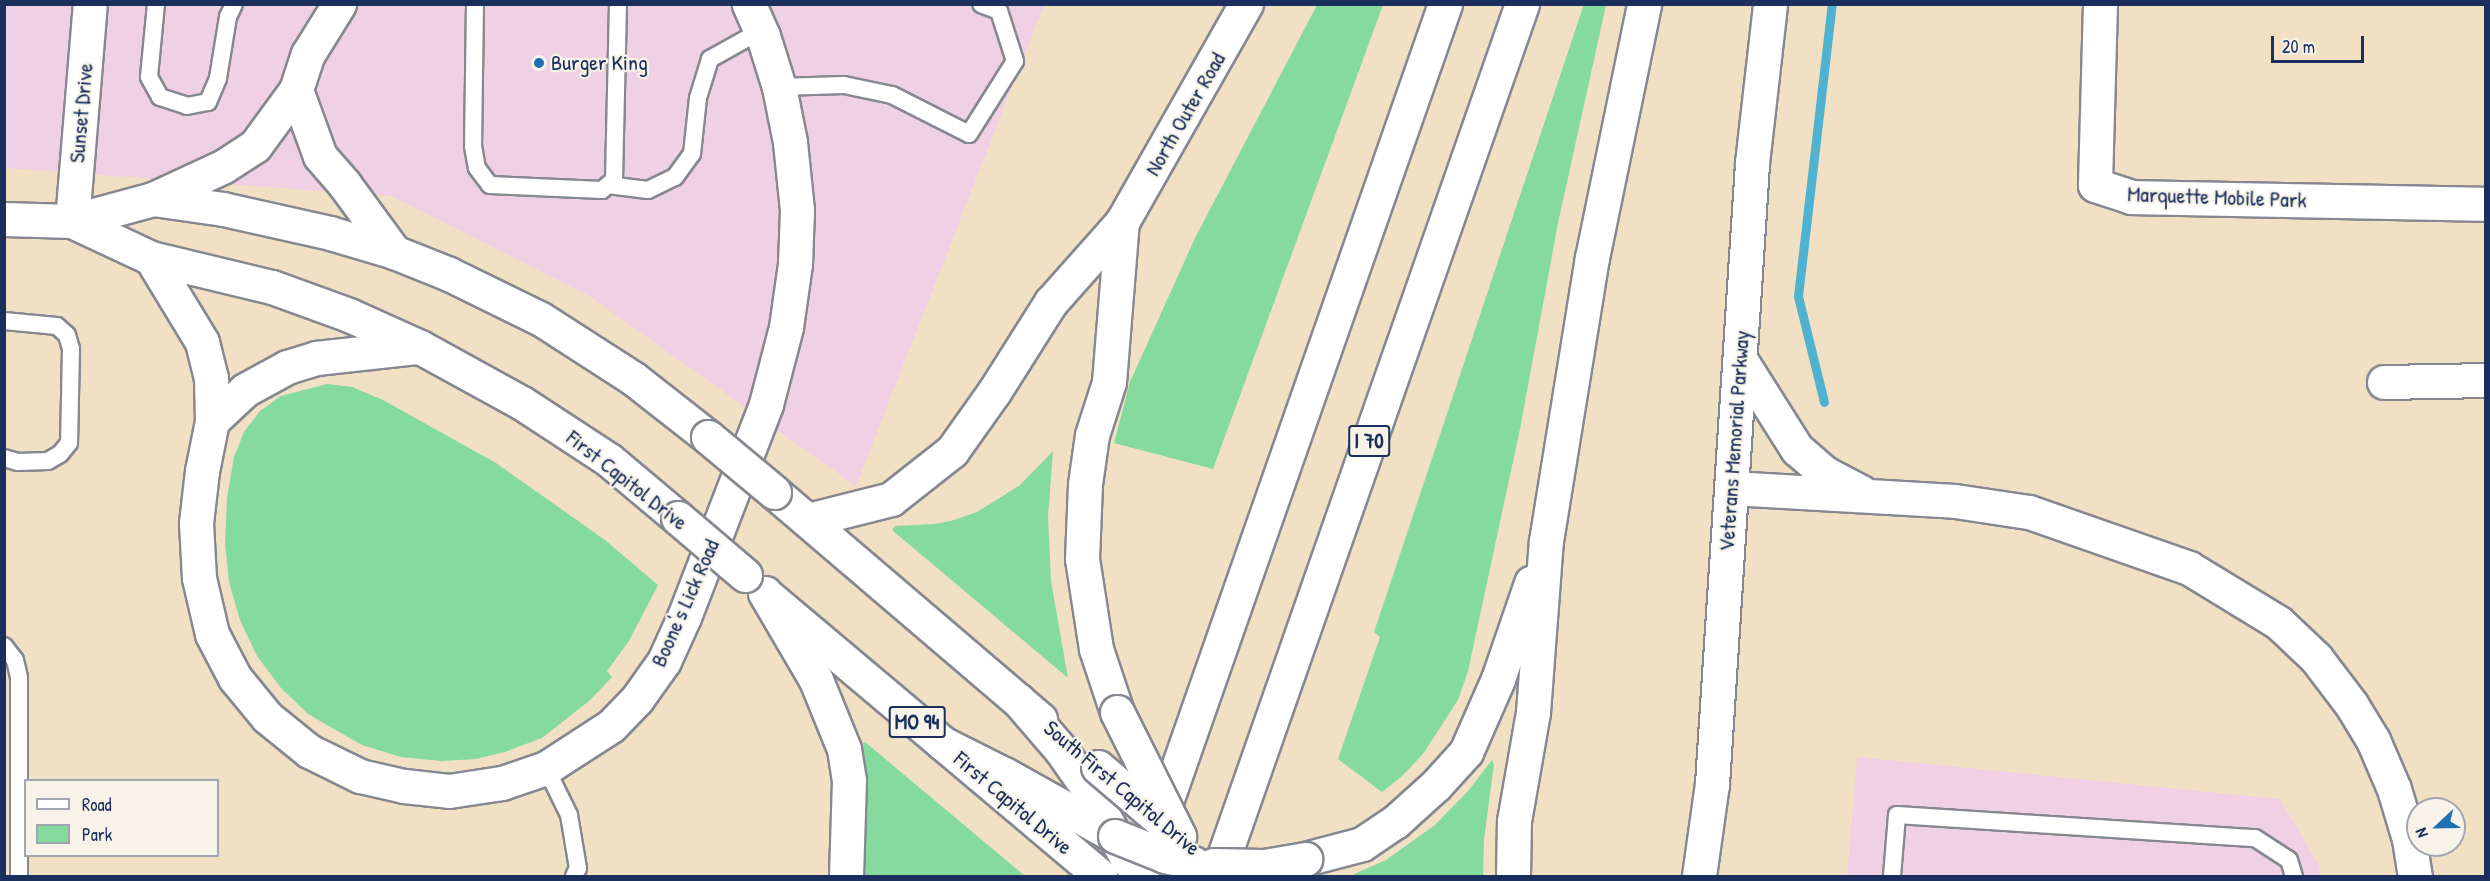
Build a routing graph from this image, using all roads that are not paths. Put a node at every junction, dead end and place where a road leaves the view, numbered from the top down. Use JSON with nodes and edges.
{"nodes":[{"id":1,"x":90,"y":4,"type":"edge"},
{"id":2,"x":156,"y":4,"type":"edge"},
{"id":3,"x":234,"y":4,"type":"edge"},
{"id":4,"x":339,"y":4,"type":"edge"},
{"id":5,"x":475,"y":4,"type":"edge"},
{"id":6,"x":618,"y":4,"type":"edge"},
{"id":7,"x":981,"y":4,"type":"edge"},
{"id":8,"x":1246,"y":4,"type":"edge"},
{"id":9,"x":1445,"y":4,"type":"edge"},
{"id":10,"x":1522,"y":4,"type":"edge"},
{"id":11,"x":1644,"y":4,"type":"edge"},
{"id":12,"x":1770,"y":4,"type":"edge"},
{"id":13,"x":2100,"y":4,"type":"edge"},
{"id":14,"x":754,"y":18,"type":"edge"},
{"id":15,"x":779,"y":87,"type":"junction"},
{"id":16,"x":296,"y":90,"type":"junction"},
{"id":17,"x":608,"y":185,"type":"junction"},
{"id":18,"x":153,"y":199,"type":"junction"},
{"id":19,"x":2486,"y":204,"type":"edge"},
{"id":20,"x":4,"y":219,"type":"edge"},
{"id":21,"x":72,"y":221,"type":"junction"},
{"id":22,"x":1122,"y":222,"type":"junction"},
{"id":23,"x":394,"y":252,"type":"junction"},
{"id":24,"x":151,"y":258,"type":"junction"},
{"id":25,"x":4,"y":321,"type":"edge"},
{"id":26,"x":420,"y":347,"type":"junction"},
{"id":27,"x":1740,"y":359,"type":"junction"},
{"id":28,"x":2486,"y":380,"type":"edge"},
{"id":29,"x":2384,"y":382,"type":"dead end"},
{"id":30,"x":212,"y":421,"type":"junction"},
{"id":31,"x":11,"y":460,"type":"edge"},
{"id":32,"x":1731,"y":488,"type":"junction"},
{"id":33,"x":1868,"y":496,"type":"junction"},
{"id":34,"x":808,"y":520,"type":"junction"},
{"id":35,"x":1546,"y":542,"type":"junction"},
{"id":36,"x":755,"y":584,"type":"junction"},
{"id":37,"x":4,"y":646,"type":"edge"},
{"id":38,"x":1018,"y":700,"type":"joint"},
{"id":39,"x":942,"y":743,"type":"junction"},
{"id":40,"x":546,"y":768,"type":"junction"},
{"id":41,"x":1089,"y":790,"type":"junction"},
{"id":42,"x":1115,"y":836,"type":"junction"},
{"id":43,"x":1205,"y":865,"type":"edge"},
{"id":44,"x":19,"y":876,"type":"edge"},
{"id":45,"x":574,"y":876,"type":"edge"},
{"id":46,"x":846,"y":876,"type":"edge"},
{"id":47,"x":1100,"y":876,"type":"edge"},
{"id":48,"x":1139,"y":876,"type":"edge"},
{"id":49,"x":1512,"y":876,"type":"edge"},
{"id":50,"x":1700,"y":876,"type":"edge"},
{"id":51,"x":1892,"y":876,"type":"edge"},
{"id":52,"x":2294,"y":876,"type":"edge"},
{"id":53,"x":2415,"y":876,"type":"edge"}],
"edges":[{"from":1,"to":21,"type":"main road","name":"Sunset Drive"},
{"from":2,"to":3,"type":"lane"},
{"from":4,"to":16,"type":"main road"},
{"from":5,"to":17,"type":"lane"},
{"from":6,"to":17,"type":"lane"},
{"from":7,"to":15,"type":"lane"},
{"from":8,"to":22,"type":"main road","name":"North Outer Road"},
{"from":9,"to":48,"type":"main road"},
{"from":10,"to":43,"type":"main road","number":"I 70"},
{"from":11,"to":35,"type":"main road"},
{"from":12,"to":27,"type":"main road","name":"Veterans Memorial Parkway"},
{"from":13,"to":19,"type":"main road","name":"Marquette Mobile Park"},
{"from":14,"to":15,"type":"main road","name":"Boone's Lick Road"},
{"from":14,"to":17,"type":"lane"},
{"from":15,"to":40,"type":"main road","name":"Boone's Lick Road"},
{"from":16,"to":18,"type":"main road"},
{"from":16,"to":23,"type":"main road"},
{"from":18,"to":21,"type":"main road","name":"First Capitol Drive"},
{"from":18,"to":23,"type":"main road","name":"First Capitol Drive"},
{"from":20,"to":21,"type":"main road","name":"First Capitol Drive"},
{"from":21,"to":24,"type":"main road","name":"First Capitol Drive"},
{"from":22,"to":34,"type":"main road"},
{"from":22,"to":43,"type":"main road","bridge":true},
{"from":23,"to":34,"type":"main road","name":"First Capitol Drive","bridge":true},
{"from":24,"to":26,"type":"main road","name":"First Capitol Drive"},
{"from":24,"to":30,"type":"main road","name":"Boone's Lick Road"},
{"from":25,"to":31,"type":"lane"},
{"from":26,"to":30,"type":"main road"},
{"from":26,"to":36,"type":"main road","name":"First Capitol Drive","bridge":true},
{"from":27,"to":32,"type":"main road","name":"Veterans Memorial Parkway"},
{"from":27,"to":33,"type":"main road"},
{"from":28,"to":29,"type":"main road"},
{"from":30,"to":40,"type":"main road","name":"Boone's Lick Road"},
{"from":32,"to":33,"type":"main road"},
{"from":32,"to":50,"type":"main road","name":"Veterans Memorial Parkway"},
{"from":33,"to":53,"type":"main road"},
{"from":34,"to":38,"type":"main road","name":"First Capitol Drive"},
{"from":35,"to":43,"type":"main road","bridge":true},
{"from":35,"to":49,"type":"main road"},
{"from":36,"to":39,"type":"main road","name":"First Capitol Drive","number":"MO 94"},
{"from":36,"to":46,"type":"main road"},
{"from":37,"to":44,"type":"lane"},
{"from":38,"to":41,"type":"main road","name":"South First Capitol Drive"},
{"from":39,"to":41,"type":"main road"},
{"from":39,"to":47,"type":"main road","name":"First Capitol Drive","number":"MO 94"},
{"from":40,"to":45,"type":"lane"},
{"from":41,"to":42,"type":"main road"},
{"from":41,"to":43,"type":"main road","name":"South First Capitol Drive","bridge":true},
{"from":42,"to":43,"type":"main road","bridge":true},
{"from":42,"to":48,"type":"main road"},
{"from":51,"to":52,"type":"lane"}]}
